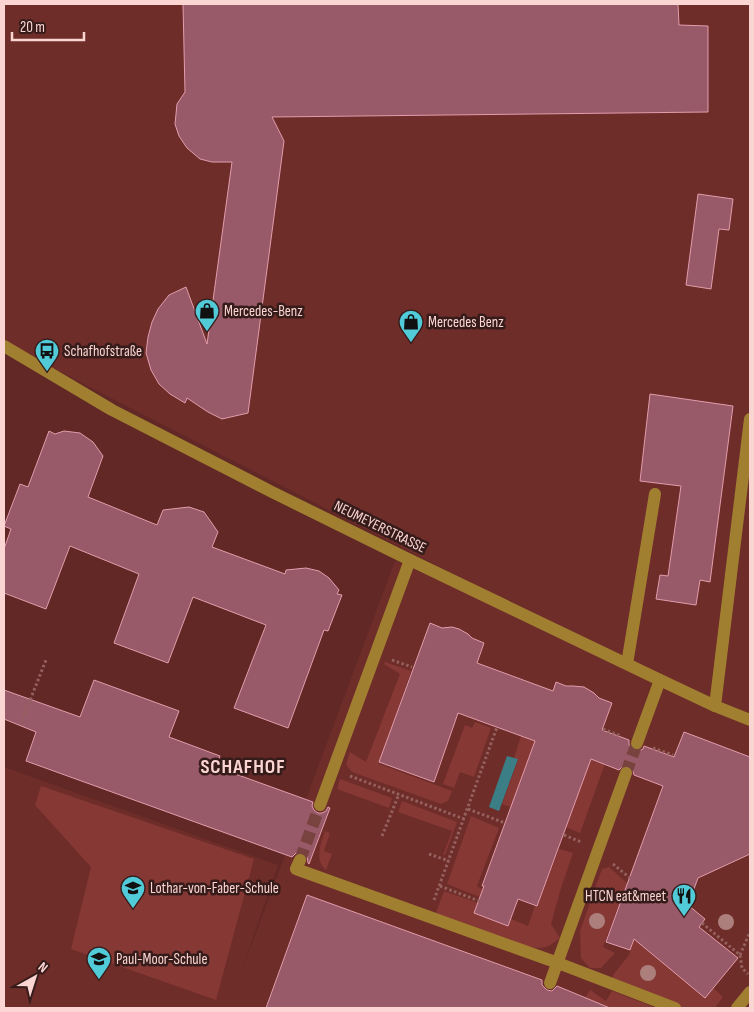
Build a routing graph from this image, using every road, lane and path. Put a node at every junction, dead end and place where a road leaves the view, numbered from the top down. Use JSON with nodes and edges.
{"nodes":[{"id":1,"x":4,"y":346,"type":"edge"},
{"id":2,"x":750,"y":419,"type":"edge"},
{"id":3,"x":655,"y":494,"type":"dead end"},
{"id":4,"x":410,"y":560,"type":"junction"},
{"id":5,"x":46,"y":660,"type":"dead end"},
{"id":6,"x":627,"y":664,"type":"junction"},
{"id":7,"x":660,"y":680,"type":"junction"},
{"id":8,"x":715,"y":706,"type":"junction"},
{"id":9,"x":750,"y":720,"type":"edge"},
{"id":10,"x":21,"y":723,"type":"dead end"},
{"id":11,"x":497,"y":727,"type":"dead end"},
{"id":12,"x":604,"y":729,"type":"dead end"},
{"id":13,"x":619,"y":735,"type":"dead end"},
{"id":14,"x":637,"y":743,"type":"tunnel mouth"},
{"id":15,"x":333,"y":770,"type":"junction"},
{"id":16,"x":626,"y":772,"type":"tunnel mouth"},
{"id":17,"x":399,"y":794,"type":"junction"},
{"id":18,"x":320,"y":804,"type":"tunnel mouth"},
{"id":19,"x":468,"y":809,"type":"junction"},
{"id":20,"x":464,"y":819,"type":"junction"},
{"id":21,"x":505,"y":823,"type":"dead end"},
{"id":22,"x":382,"y":836,"type":"dead end"},
{"id":23,"x":429,"y":854,"type":"dead end"},
{"id":24,"x":300,"y":860,"type":"dead end"},
{"id":25,"x":449,"y":861,"type":"junction"},
{"id":26,"x":440,"y":886,"type":"junction"},
{"id":27,"x":479,"y":900,"type":"dead end"},
{"id":28,"x":428,"y":917,"type":"junction"},
{"id":29,"x":702,"y":923,"type":"dead end"},
{"id":30,"x":750,"y":932,"type":"edge"},
{"id":31,"x":740,"y":955,"type":"junction"},
{"id":32,"x":558,"y":963,"type":"junction"},
{"id":33,"x":750,"y":976,"type":"edge"},
{"id":34,"x":550,"y":983,"type":"dead end"},
{"id":35,"x":750,"y":992,"type":"edge"},
{"id":36,"x":675,"y":1008,"type":"edge"},
{"id":37,"x":737,"y":1008,"type":"edge"}],
"edges":[{"from":1,"to":4,"type":"street","name":"NEUMEYERSTRASSE"},
{"from":2,"to":8,"type":"street"},
{"from":3,"to":6,"type":"street"},
{"from":4,"to":6,"type":"street","name":"NEUMEYERSTRASSE"},
{"from":4,"to":15,"type":"street"},
{"from":5,"to":10,"type":"path"},
{"from":6,"to":7,"type":"street","name":"NEUMEYERSTRASSE"},
{"from":7,"to":8,"type":"street","name":"NEUMEYERSTRASSE"},
{"from":7,"to":14,"type":"street"},
{"from":8,"to":9,"type":"street","name":"NEUMEYERSTRASSE"},
{"from":11,"to":19,"type":"path"},
{"from":12,"to":13,"type":"path"},
{"from":15,"to":17,"type":"path"},
{"from":15,"to":18,"type":"street"},
{"from":16,"to":32,"type":"street"},
{"from":17,"to":20,"type":"path"},
{"from":17,"to":22,"type":"path"},
{"from":19,"to":20,"type":"path"},
{"from":19,"to":21,"type":"path"},
{"from":20,"to":25,"type":"path"},
{"from":23,"to":25,"type":"path"},
{"from":24,"to":28,"type":"street"},
{"from":25,"to":26,"type":"path"},
{"from":26,"to":27,"type":"path"},
{"from":26,"to":28,"type":"path"},
{"from":28,"to":32,"type":"street"},
{"from":29,"to":31,"type":"path"},
{"from":30,"to":31,"type":"path"},
{"from":31,"to":33,"type":"path"},
{"from":32,"to":34,"type":"street"},
{"from":32,"to":36,"type":"street"},
{"from":35,"to":37,"type":"street"}]}
